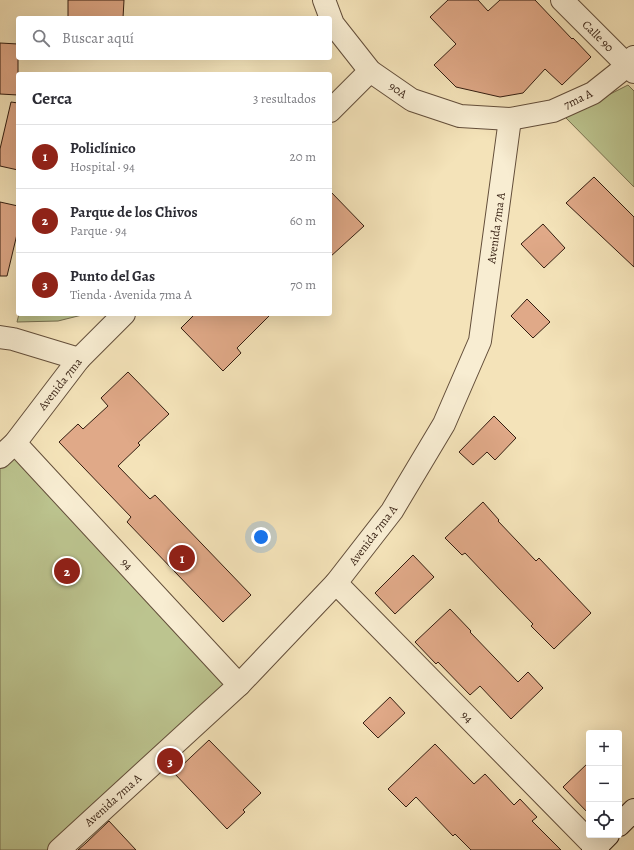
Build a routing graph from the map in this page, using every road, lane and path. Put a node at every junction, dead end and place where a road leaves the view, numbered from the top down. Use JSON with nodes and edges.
{"nodes":[{"id":1,"x":324,"y":0,"type":"edge"},
{"id":2,"x":562,"y":0,"type":"edge"},
{"id":3,"x":330,"y":16,"type":"edge"},
{"id":4,"x":332,"y":21,"type":"edge"},
{"id":5,"x":632,"y":65,"type":"edge"},
{"id":6,"x":370,"y":71,"type":"junction"},
{"id":7,"x":332,"y":109,"type":"edge"},
{"id":8,"x":510,"y":119,"type":"junction"},
{"id":9,"x":122,"y":316,"type":"edge"},
{"id":10,"x":0,"y":337,"type":"edge"},
{"id":11,"x":79,"y":359,"type":"junction"},
{"id":12,"x":7,"y":450,"type":"edge"},
{"id":13,"x":336,"y":583,"type":"junction"},
{"id":14,"x":239,"y":685,"type":"junction"},
{"id":15,"x":634,"y":810,"type":"edge"},
{"id":16,"x":622,"y":821,"type":"edge"},
{"id":17,"x":599,"y":846,"type":"edge"},
{"id":18,"x":59,"y":850,"type":"edge"}],
"edges":[{"from":1,"to":3,"type":"street","name":"90A"},
{"from":2,"to":5,"type":"street","name":"Calle 90"},
{"from":4,"to":6,"type":"street","name":"90A"},
{"from":5,"to":8,"type":"street","name":"7ma A"},
{"from":6,"to":7,"type":"street"},
{"from":6,"to":8,"type":"street","name":"90A"},
{"from":8,"to":13,"type":"street","name":"Avenida 7ma A"},
{"from":9,"to":11,"type":"street","name":"Avenida 7ma"},
{"from":10,"to":11,"type":"street"},
{"from":11,"to":12,"type":"street","name":"Avenida 7ma"},
{"from":12,"to":14,"type":"street","name":"94"},
{"from":13,"to":14,"type":"street","name":"Avenida 7ma A"},
{"from":13,"to":17,"type":"street","name":"94"},
{"from":14,"to":18,"type":"street","name":"Avenida 7ma A"},
{"from":15,"to":16,"type":"street"}]}
